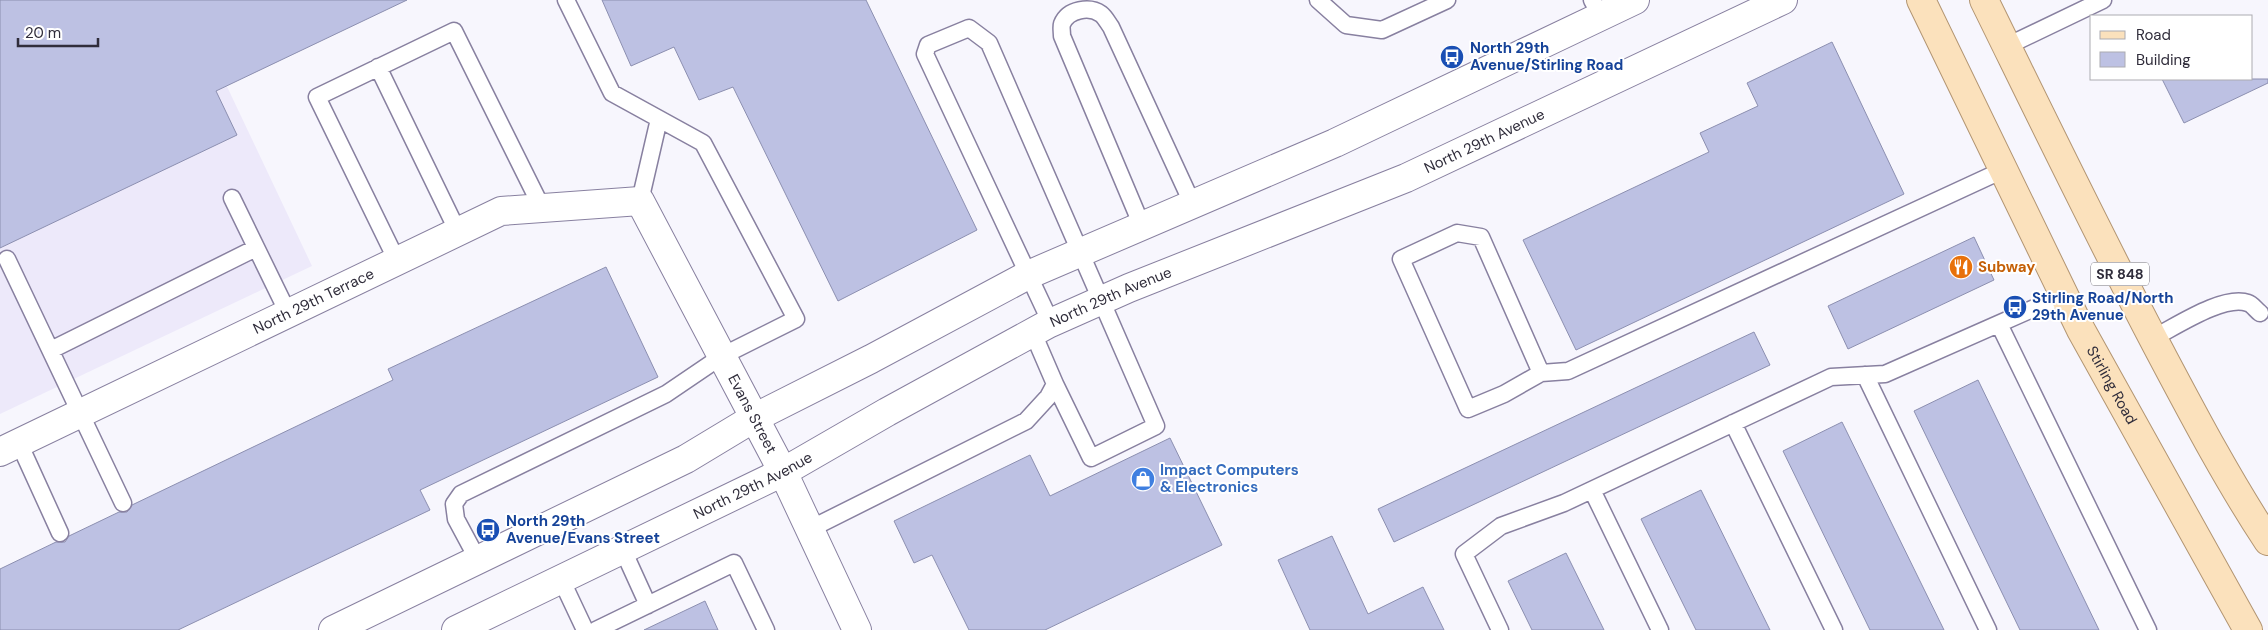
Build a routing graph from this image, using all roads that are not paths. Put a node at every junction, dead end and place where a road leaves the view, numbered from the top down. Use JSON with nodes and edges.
{"nodes":[{"id":1,"x":566,"y":0,"type":"edge"},
{"id":2,"x":1318,"y":0,"type":"edge"},
{"id":3,"x":1447,"y":0,"type":"edge"},
{"id":4,"x":1635,"y":0,"type":"edge"},
{"id":5,"x":1782,"y":0,"type":"edge"},
{"id":6,"x":1921,"y":0,"type":"edge"},
{"id":7,"x":1984,"y":0,"type":"edge"},
{"id":8,"x":2103,"y":0,"type":"edge"},
{"id":9,"x":1597,"y":8,"type":"edge"},
{"id":10,"x":2007,"y":46,"type":"junction"},
{"id":11,"x":378,"y":68,"type":"junction"},
{"id":12,"x":659,"y":118,"type":"junction"},
{"id":13,"x":2003,"y":170,"type":"junction"},
{"id":14,"x":232,"y":198,"type":"dead end"},
{"id":15,"x":640,"y":201,"type":"junction"},
{"id":16,"x":1192,"y":203,"type":"junction"},
{"id":17,"x":542,"y":208,"type":"junction"},
{"id":18,"x":1142,"y":226,"type":"junction"},
{"id":19,"x":458,"y":232,"type":"junction"},
{"id":20,"x":256,"y":248,"type":"junction"},
{"id":21,"x":1079,"y":253,"type":"junction"},
{"id":22,"x":7,"y":259,"type":"dead end"},
{"id":23,"x":397,"y":261,"type":"junction"},
{"id":24,"x":1028,"y":275,"type":"junction"},
{"id":25,"x":2064,"y":295,"type":"junction"},
{"id":26,"x":1101,"y":301,"type":"junction"},
{"id":27,"x":288,"y":313,"type":"junction"},
{"id":28,"x":2260,"y":313,"type":"dead end"},
{"id":29,"x":1999,"y":324,"type":"junction"},
{"id":30,"x":1042,"y":328,"type":"junction"},
{"id":31,"x":2153,"y":338,"type":"junction"},
{"id":32,"x":51,"y":350,"type":"junction"},
{"id":33,"x":722,"y":356,"type":"junction"},
{"id":34,"x":1541,"y":373,"type":"junction"},
{"id":35,"x":1865,"y":375,"type":"junction"},
{"id":36,"x":1055,"y":384,"type":"junction"},
{"id":37,"x":82,"y":413,"type":"junction"},
{"id":38,"x":754,"y":418,"type":"junction"},
{"id":39,"x":1733,"y":424,"type":"junction"},
{"id":40,"x":9,"y":447,"type":"edge"},
{"id":41,"x":783,"y":472,"type":"junction"},
{"id":42,"x":1592,"y":490,"type":"junction"},
{"id":43,"x":123,"y":503,"type":"dead end"},
{"id":44,"x":810,"y":529,"type":"junction"},
{"id":45,"x":60,"y":533,"type":"dead end"},
{"id":46,"x":2268,"y":541,"type":"edge"},
{"id":47,"x":623,"y":550,"type":"junction"},
{"id":48,"x":478,"y":560,"type":"junction"},
{"id":49,"x":561,"y":580,"type":"junction"},
{"id":50,"x":648,"y":605,"type":"junction"},
{"id":51,"x":2242,"y":628,"type":"edge"},
{"id":52,"x":333,"y":630,"type":"edge"},
{"id":53,"x":456,"y":630,"type":"edge"},
{"id":54,"x":585,"y":630,"type":"edge"},
{"id":55,"x":596,"y":630,"type":"edge"},
{"id":56,"x":766,"y":630,"type":"edge"},
{"id":57,"x":858,"y":630,"type":"edge"},
{"id":58,"x":1500,"y":630,"type":"edge"},
{"id":59,"x":1660,"y":630,"type":"edge"},
{"id":60,"x":1834,"y":630,"type":"edge"},
{"id":61,"x":1988,"y":630,"type":"edge"},
{"id":62,"x":2148,"y":630,"type":"edge"}],
"edges":[{"from":1,"to":12,"type":"lane"},
{"from":2,"to":3,"type":"lane"},
{"from":4,"to":9,"type":"street"},
{"from":5,"to":26,"type":"street","name":"North 29th Avenue"},
{"from":6,"to":13,"type":"main road","name":"Stirling Road"},
{"from":7,"to":10,"type":"main road","number":"SR 848"},
{"from":8,"to":10,"type":"lane"},
{"from":9,"to":16,"type":"street"},
{"from":10,"to":31,"type":"main road","number":"SR 848"},
{"from":11,"to":17,"type":"lane"},
{"from":11,"to":19,"type":"lane"},
{"from":11,"to":23,"type":"lane"},
{"from":12,"to":15,"type":"lane"},
{"from":12,"to":33,"type":"lane"},
{"from":13,"to":25,"type":"main road","name":"Stirling Road"},
{"from":13,"to":34,"type":"lane"},
{"from":14,"to":20,"type":"lane"},
{"from":15,"to":17,"type":"street","name":"North 29th Terrace"},
{"from":15,"to":33,"type":"street","name":"Evans Street"},
{"from":16,"to":18,"type":"street"},
{"from":16,"to":18,"type":"lane"},
{"from":17,"to":19,"type":"street","name":"North 29th Terrace"},
{"from":18,"to":21,"type":"street"},
{"from":19,"to":23,"type":"street","name":"North 29th Terrace"},
{"from":20,"to":27,"type":"lane"},
{"from":20,"to":32,"type":"lane"},
{"from":21,"to":24,"type":"street"},
{"from":21,"to":24,"type":"lane"},
{"from":21,"to":26,"type":"lane"},
{"from":22,"to":32,"type":"lane"},
{"from":23,"to":27,"type":"street","name":"North 29th Terrace"},
{"from":24,"to":30,"type":"lane"},
{"from":24,"to":38,"type":"street"},
{"from":25,"to":29,"type":"lane"},
{"from":25,"to":51,"type":"main road","name":"Stirling Road"},
{"from":26,"to":30,"type":"street","name":"North 29th Avenue"},
{"from":26,"to":36,"type":"lane"},
{"from":27,"to":37,"type":"street","name":"North 29th Terrace"},
{"from":28,"to":31,"type":"lane"},
{"from":29,"to":35,"type":"lane"},
{"from":29,"to":62,"type":"lane"},
{"from":30,"to":36,"type":"lane"},
{"from":30,"to":41,"type":"street","name":"North 29th Avenue"},
{"from":31,"to":46,"type":"main road","number":"SR 848"},
{"from":32,"to":37,"type":"lane"},
{"from":33,"to":38,"type":"street","name":"Evans Street"},
{"from":33,"to":48,"type":"lane"},
{"from":34,"to":34,"type":"lane"},
{"from":35,"to":39,"type":"lane"},
{"from":35,"to":61,"type":"lane"},
{"from":36,"to":44,"type":"lane"},
{"from":37,"to":40,"type":"street","name":"North 29th Terrace"},
{"from":37,"to":43,"type":"lane"},
{"from":38,"to":41,"type":"street","name":"Evans Street"},
{"from":38,"to":48,"type":"street"},
{"from":39,"to":42,"type":"lane"},
{"from":39,"to":60,"type":"lane"},
{"from":40,"to":45,"type":"lane"},
{"from":41,"to":44,"type":"street","name":"Evans Street"},
{"from":41,"to":47,"type":"street","name":"North 29th Avenue"},
{"from":42,"to":58,"type":"lane"},
{"from":42,"to":59,"type":"lane"},
{"from":44,"to":57,"type":"street","name":"Evans Street"},
{"from":47,"to":49,"type":"street","name":"North 29th Avenue"},
{"from":47,"to":50,"type":"lane"},
{"from":48,"to":52,"type":"street"},
{"from":49,"to":53,"type":"street","name":"North 29th Avenue"},
{"from":49,"to":54,"type":"lane"},
{"from":50,"to":55,"type":"lane"},
{"from":50,"to":56,"type":"lane"}]}
